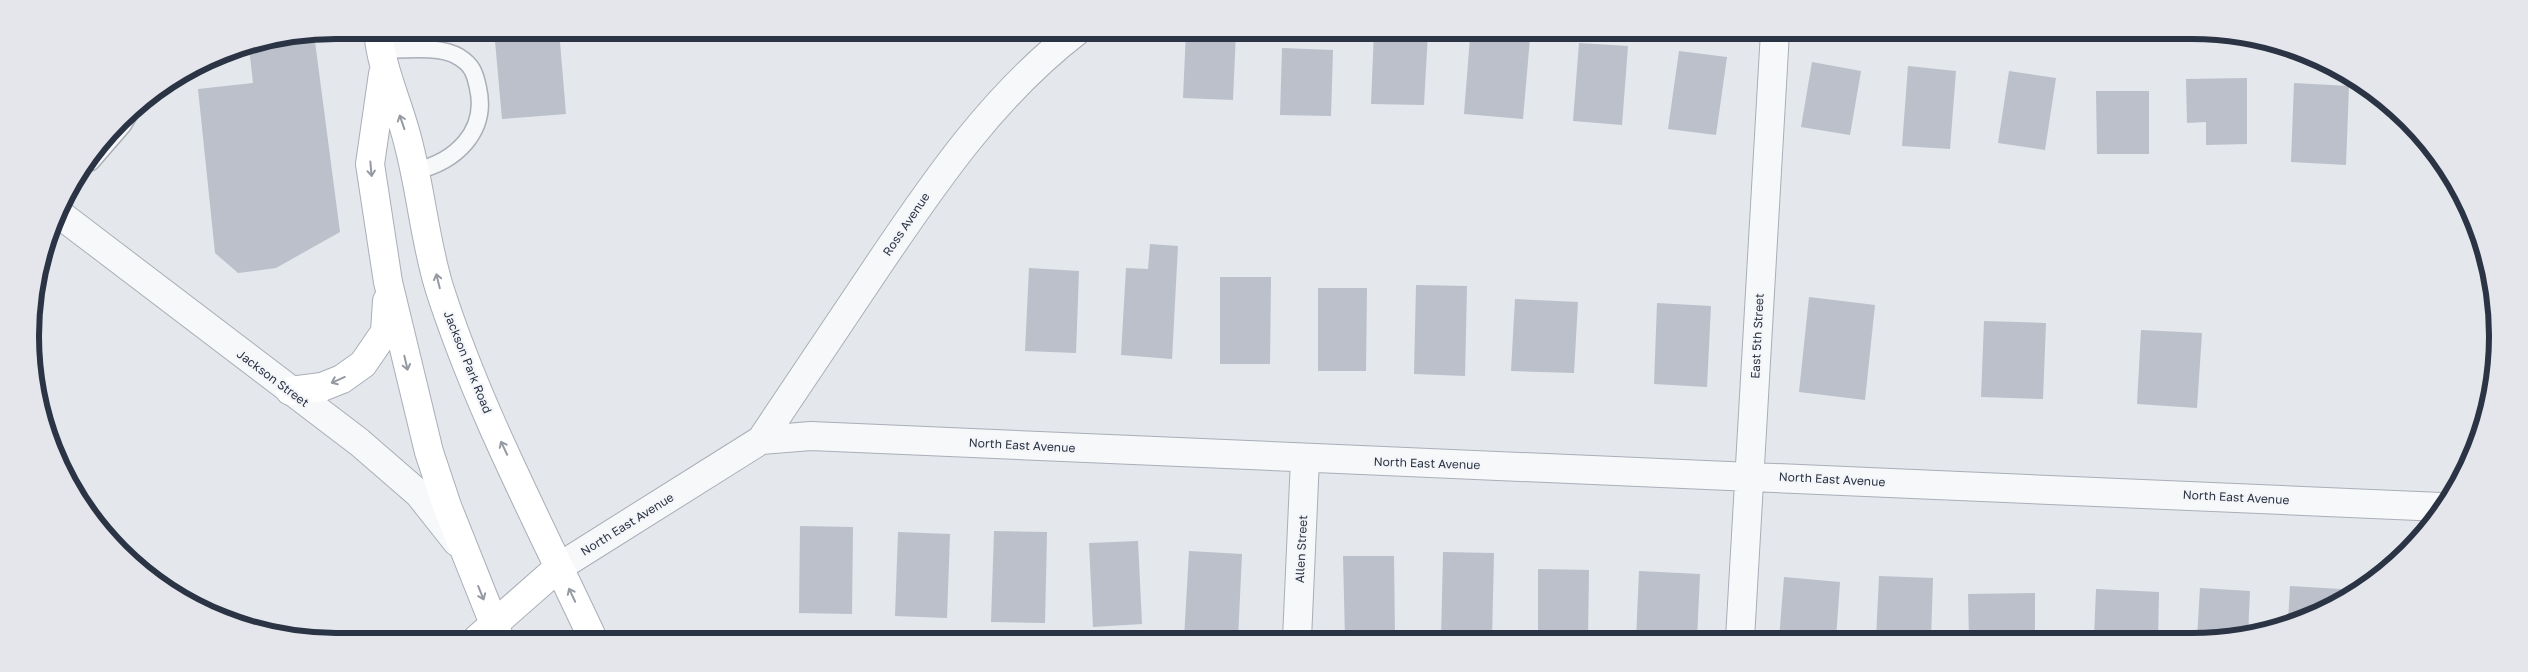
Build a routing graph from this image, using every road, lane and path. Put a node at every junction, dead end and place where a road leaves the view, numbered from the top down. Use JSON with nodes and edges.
{"nodes":[{"id":1,"x":1067,"y":39,"type":"edge"},
{"id":2,"x":1775,"y":39,"type":"edge"},
{"id":3,"x":380,"y":50,"type":"edge"},
{"id":4,"x":415,"y":171,"type":"junction"},
{"id":5,"x":63,"y":217,"type":"edge"},
{"id":6,"x":388,"y":282,"type":"junction"},
{"id":7,"x":290,"y":391,"type":"junction"},
{"id":8,"x":761,"y":440,"type":"junction"},
{"id":9,"x":1306,"y":458,"type":"junction"},
{"id":10,"x":1749,"y":476,"type":"junction"},
{"id":11,"x":2435,"y":507,"type":"edge"},
{"id":12,"x":468,"y":561,"type":"junction"},
{"id":13,"x":559,"y":567,"type":"junction"},
{"id":14,"x":490,"y":633,"type":"edge"},
{"id":15,"x":491,"y":633,"type":"edge"},
{"id":16,"x":590,"y":633,"type":"edge"},
{"id":17,"x":1296,"y":633,"type":"edge"},
{"id":18,"x":1740,"y":633,"type":"edge"}],
"edges":[{"from":1,"to":8,"type":"street","name":"Ross Avenue"},
{"from":2,"to":10,"type":"street","name":"East 5th Street"},
{"from":4,"to":3,"type":"main road","name":"Jackson Park Road","one_way":true},
{"from":3,"to":4,"type":"lane"},
{"from":3,"to":6,"type":"main road","one_way":true},
{"from":13,"to":4,"type":"main road","name":"Jackson Park Road","one_way":true},
{"from":5,"to":7,"type":"street","name":"Jackson Street"},
{"from":6,"to":7,"type":"main road","one_way":true},
{"from":6,"to":12,"type":"main road","one_way":true},
{"from":7,"to":12,"type":"street","name":"Jackson Street"},
{"from":8,"to":9,"type":"street","name":"North East Avenue"},
{"from":8,"to":13,"type":"street","name":"North East Avenue"},
{"from":9,"to":10,"type":"street","name":"North East Avenue"},
{"from":9,"to":17,"type":"street","name":"Allen Street"},
{"from":10,"to":11,"type":"street","name":"North East Avenue"},
{"from":10,"to":18,"type":"street","name":"East 5th Street"},
{"from":12,"to":14,"type":"main road","one_way":true},
{"from":13,"to":15,"type":"main road","name":"North East Avenue"},
{"from":16,"to":13,"type":"main road","name":"Jackson Park Road","one_way":true}]}
